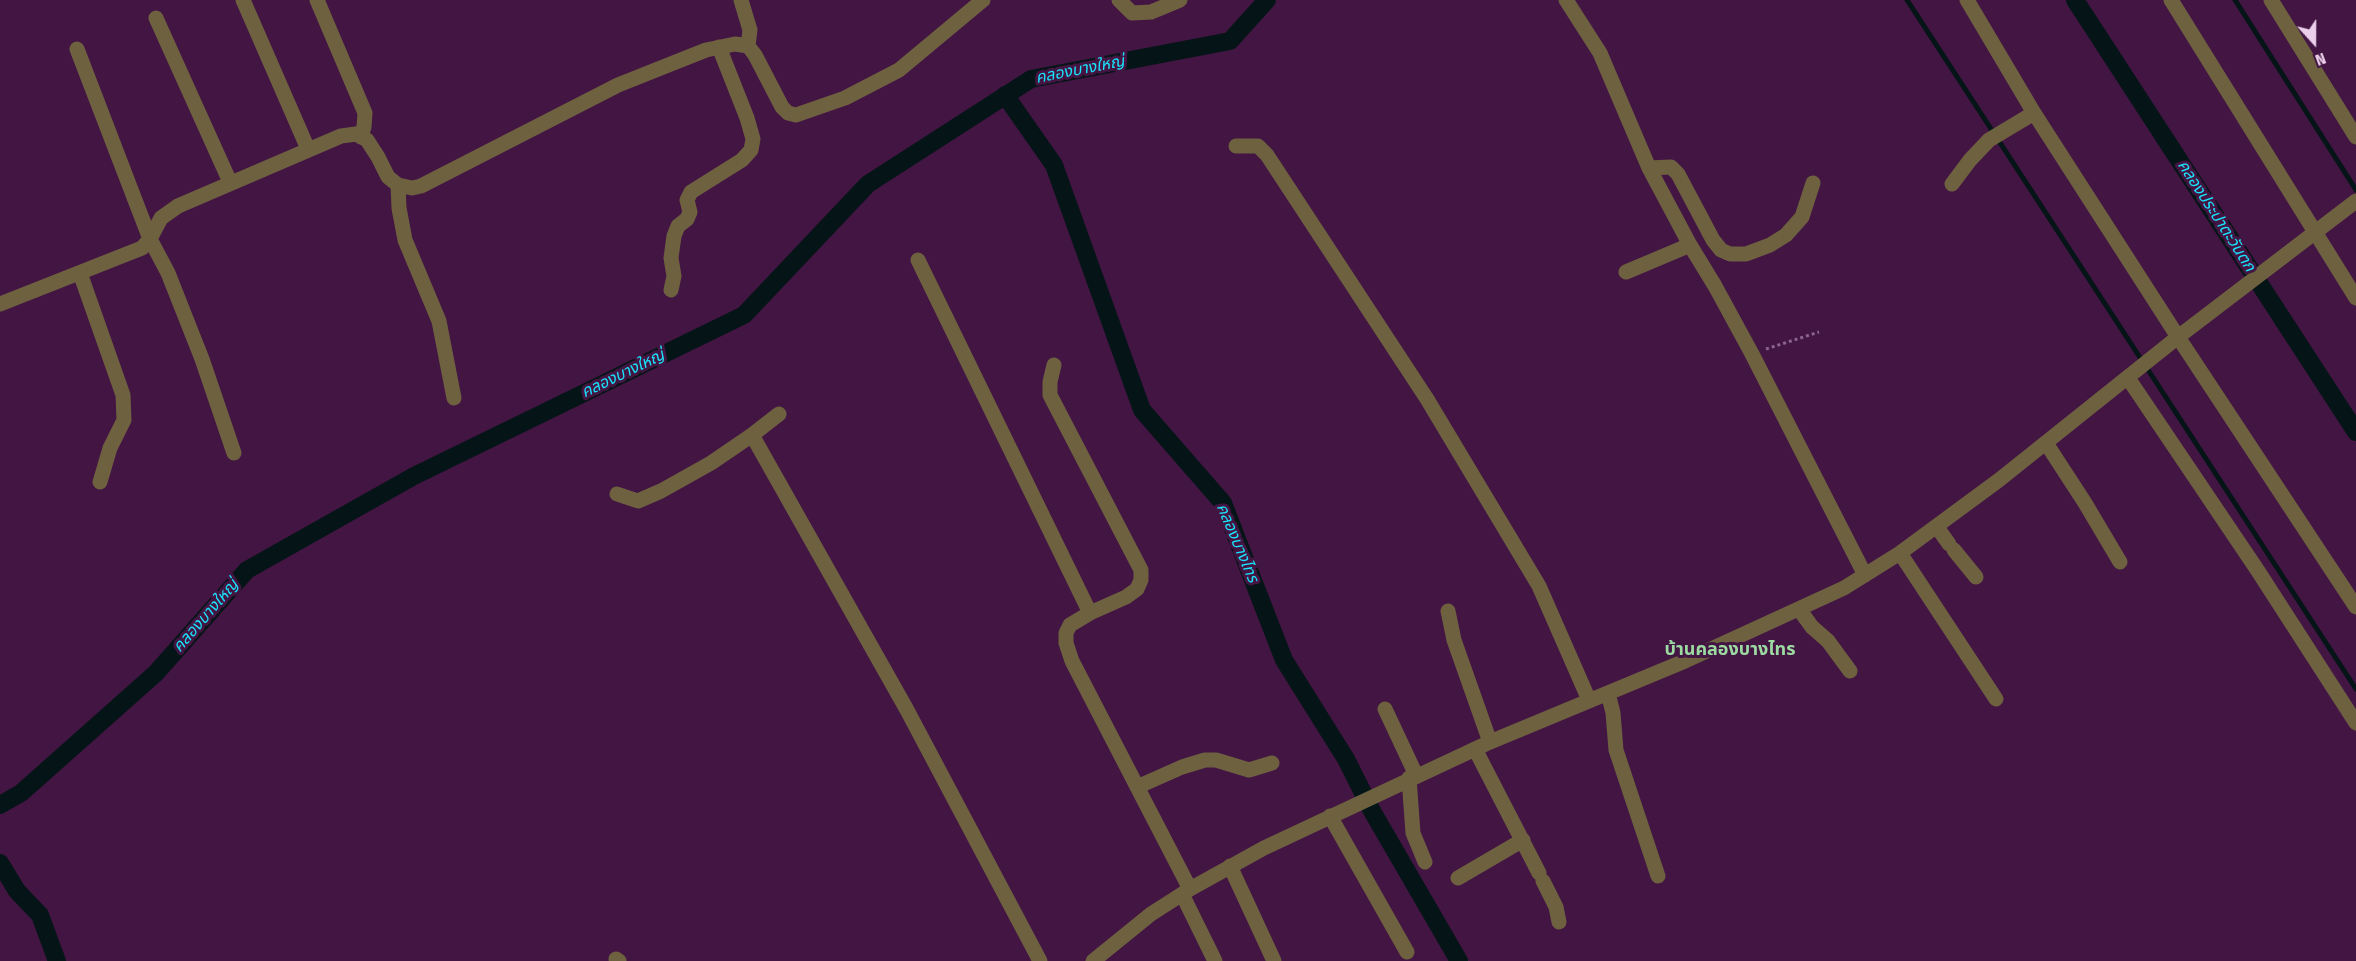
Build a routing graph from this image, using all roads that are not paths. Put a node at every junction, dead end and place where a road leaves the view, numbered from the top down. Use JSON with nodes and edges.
{"nodes":[{"id":1,"x":243,"y":0,"type":"edge"},
{"id":2,"x":317,"y":0,"type":"edge"},
{"id":3,"x":741,"y":0,"type":"edge"},
{"id":4,"x":982,"y":0,"type":"edge"},
{"id":5,"x":1119,"y":0,"type":"edge"},
{"id":6,"x":1180,"y":0,"type":"edge"},
{"id":7,"x":1566,"y":0,"type":"edge"},
{"id":8,"x":1967,"y":0,"type":"edge"},
{"id":9,"x":2171,"y":0,"type":"edge"},
{"id":10,"x":2271,"y":0,"type":"edge"},
{"id":11,"x":156,"y":18,"type":"dead end"},
{"id":12,"x":748,"y":46,"type":"junction"},
{"id":13,"x":719,"y":47,"type":"junction"},
{"id":14,"x":77,"y":49,"type":"dead end"},
{"id":15,"x":2034,"y":113,"type":"junction"},
{"id":16,"x":360,"y":137,"type":"junction"},
{"id":17,"x":2356,"y":137,"type":"edge"},
{"id":18,"x":1236,"y":146,"type":"dead end"},
{"id":19,"x":309,"y":148,"type":"junction"},
{"id":20,"x":1649,"y":168,"type":"junction"},
{"id":21,"x":230,"y":182,"type":"junction"},
{"id":22,"x":1813,"y":183,"type":"dead end"},
{"id":23,"x":1952,"y":184,"type":"dead end"},
{"id":24,"x":398,"y":185,"type":"junction"},
{"id":25,"x":2355,"y":202,"type":"edge"},
{"id":26,"x":2315,"y":232,"type":"junction"},
{"id":27,"x":150,"y":239,"type":"junction"},
{"id":28,"x":1690,"y":245,"type":"junction"},
{"id":29,"x":918,"y":260,"type":"dead end"},
{"id":30,"x":1626,"y":272,"type":"dead end"},
{"id":31,"x":80,"y":273,"type":"junction"},
{"id":32,"x":671,"y":290,"type":"dead end"},
{"id":33,"x":2356,"y":298,"type":"edge"},
{"id":34,"x":0,"y":304,"type":"edge"},
{"id":35,"x":2178,"y":337,"type":"junction"},
{"id":36,"x":1054,"y":365,"type":"dead end"},
{"id":37,"x":2133,"y":374,"type":"junction"},
{"id":38,"x":454,"y":398,"type":"dead end"},
{"id":39,"x":779,"y":414,"type":"dead end"},
{"id":40,"x":752,"y":435,"type":"junction"},
{"id":41,"x":2046,"y":443,"type":"junction"},
{"id":42,"x":234,"y":453,"type":"dead end"},
{"id":43,"x":100,"y":482,"type":"dead end"},
{"id":44,"x":617,"y":494,"type":"dead end"},
{"id":45,"x":1937,"y":527,"type":"junction"},
{"id":46,"x":1899,"y":554,"type":"junction"},
{"id":47,"x":2120,"y":562,"type":"dead end"},
{"id":48,"x":1865,"y":575,"type":"junction"},
{"id":49,"x":1976,"y":577,"type":"dead end"},
{"id":50,"x":2356,"y":608,"type":"edge"},
{"id":51,"x":1799,"y":609,"type":"junction"},
{"id":52,"x":1448,"y":611,"type":"dead end"},
{"id":53,"x":1090,"y":613,"type":"junction"},
{"id":54,"x":1850,"y":671,"type":"dead end"},
{"id":55,"x":1608,"y":693,"type":"junction"},
{"id":56,"x":1996,"y":699,"type":"dead end"},
{"id":57,"x":1589,"y":700,"type":"junction"},
{"id":58,"x":1385,"y":709,"type":"dead end"},
{"id":59,"x":2356,"y":723,"type":"edge"},
{"id":60,"x":1490,"y":742,"type":"junction"},
{"id":61,"x":1475,"y":749,"type":"junction"},
{"id":62,"x":1272,"y":763,"type":"dead end"},
{"id":63,"x":1413,"y":777,"type":"junction"},
{"id":64,"x":1137,"y":787,"type":"junction"},
{"id":65,"x":1330,"y":816,"type":"junction"},
{"id":66,"x":1523,"y":840,"type":"junction"},
{"id":67,"x":1425,"y":862,"type":"dead end"},
{"id":68,"x":1230,"y":867,"type":"junction"},
{"id":69,"x":1658,"y":876,"type":"dead end"},
{"id":70,"x":1458,"y":878,"type":"dead end"},
{"id":71,"x":1186,"y":892,"type":"junction"},
{"id":72,"x":1559,"y":922,"type":"dead end"},
{"id":73,"x":1407,"y":952,"type":"dead end"},
{"id":74,"x":1040,"y":961,"type":"edge"},
{"id":75,"x":1093,"y":961,"type":"edge"},
{"id":76,"x":1215,"y":961,"type":"edge"},
{"id":77,"x":1274,"y":961,"type":"edge"}],
"edges":[{"from":1,"to":19,"type":"street"},
{"from":2,"to":16,"type":"street"},
{"from":3,"to":12,"type":"street"},
{"from":4,"to":12,"type":"street"},
{"from":5,"to":6,"type":"street"},
{"from":7,"to":20,"type":"street"},
{"from":8,"to":15,"type":"street"},
{"from":9,"to":26,"type":"street"},
{"from":10,"to":17,"type":"street"},
{"from":11,"to":21,"type":"street"},
{"from":12,"to":13,"type":"street"},
{"from":13,"to":24,"type":"street"},
{"from":13,"to":32,"type":"street"},
{"from":14,"to":27,"type":"street"},
{"from":15,"to":23,"type":"street"},
{"from":15,"to":35,"type":"street"},
{"from":16,"to":19,"type":"street"},
{"from":16,"to":24,"type":"street"},
{"from":18,"to":57,"type":"street"},
{"from":19,"to":21,"type":"street"},
{"from":20,"to":22,"type":"street"},
{"from":20,"to":28,"type":"street"},
{"from":21,"to":27,"type":"street"},
{"from":24,"to":38,"type":"street"},
{"from":25,"to":26,"type":"street"},
{"from":26,"to":33,"type":"street"},
{"from":26,"to":35,"type":"street"},
{"from":27,"to":31,"type":"street"},
{"from":27,"to":42,"type":"street"},
{"from":28,"to":30,"type":"street"},
{"from":28,"to":48,"type":"street"},
{"from":29,"to":53,"type":"street"},
{"from":31,"to":34,"type":"street"},
{"from":31,"to":43,"type":"street"},
{"from":35,"to":37,"type":"street"},
{"from":35,"to":50,"type":"street"},
{"from":36,"to":53,"type":"street"},
{"from":37,"to":41,"type":"street"},
{"from":37,"to":59,"type":"street"},
{"from":39,"to":40,"type":"street"},
{"from":40,"to":44,"type":"street"},
{"from":40,"to":74,"type":"street"},
{"from":41,"to":45,"type":"street"},
{"from":41,"to":47,"type":"street"},
{"from":45,"to":46,"type":"street"},
{"from":45,"to":49,"type":"street"},
{"from":46,"to":48,"type":"street"},
{"from":46,"to":56,"type":"street"},
{"from":48,"to":51,"type":"street"},
{"from":51,"to":54,"type":"street"},
{"from":51,"to":55,"type":"street"},
{"from":52,"to":60,"type":"street"},
{"from":53,"to":64,"type":"street"},
{"from":55,"to":57,"type":"street"},
{"from":55,"to":69,"type":"street"},
{"from":57,"to":60,"type":"street"},
{"from":58,"to":63,"type":"street"},
{"from":60,"to":61,"type":"street"},
{"from":61,"to":63,"type":"street"},
{"from":61,"to":66,"type":"street"},
{"from":62,"to":64,"type":"street"},
{"from":63,"to":65,"type":"street"},
{"from":63,"to":67,"type":"street"},
{"from":64,"to":71,"type":"street"},
{"from":65,"to":68,"type":"street"},
{"from":65,"to":73,"type":"street"},
{"from":66,"to":70,"type":"street"},
{"from":66,"to":72,"type":"street"},
{"from":68,"to":71,"type":"street"},
{"from":68,"to":77,"type":"street"},
{"from":71,"to":75,"type":"street"},
{"from":71,"to":76,"type":"street"}]}
